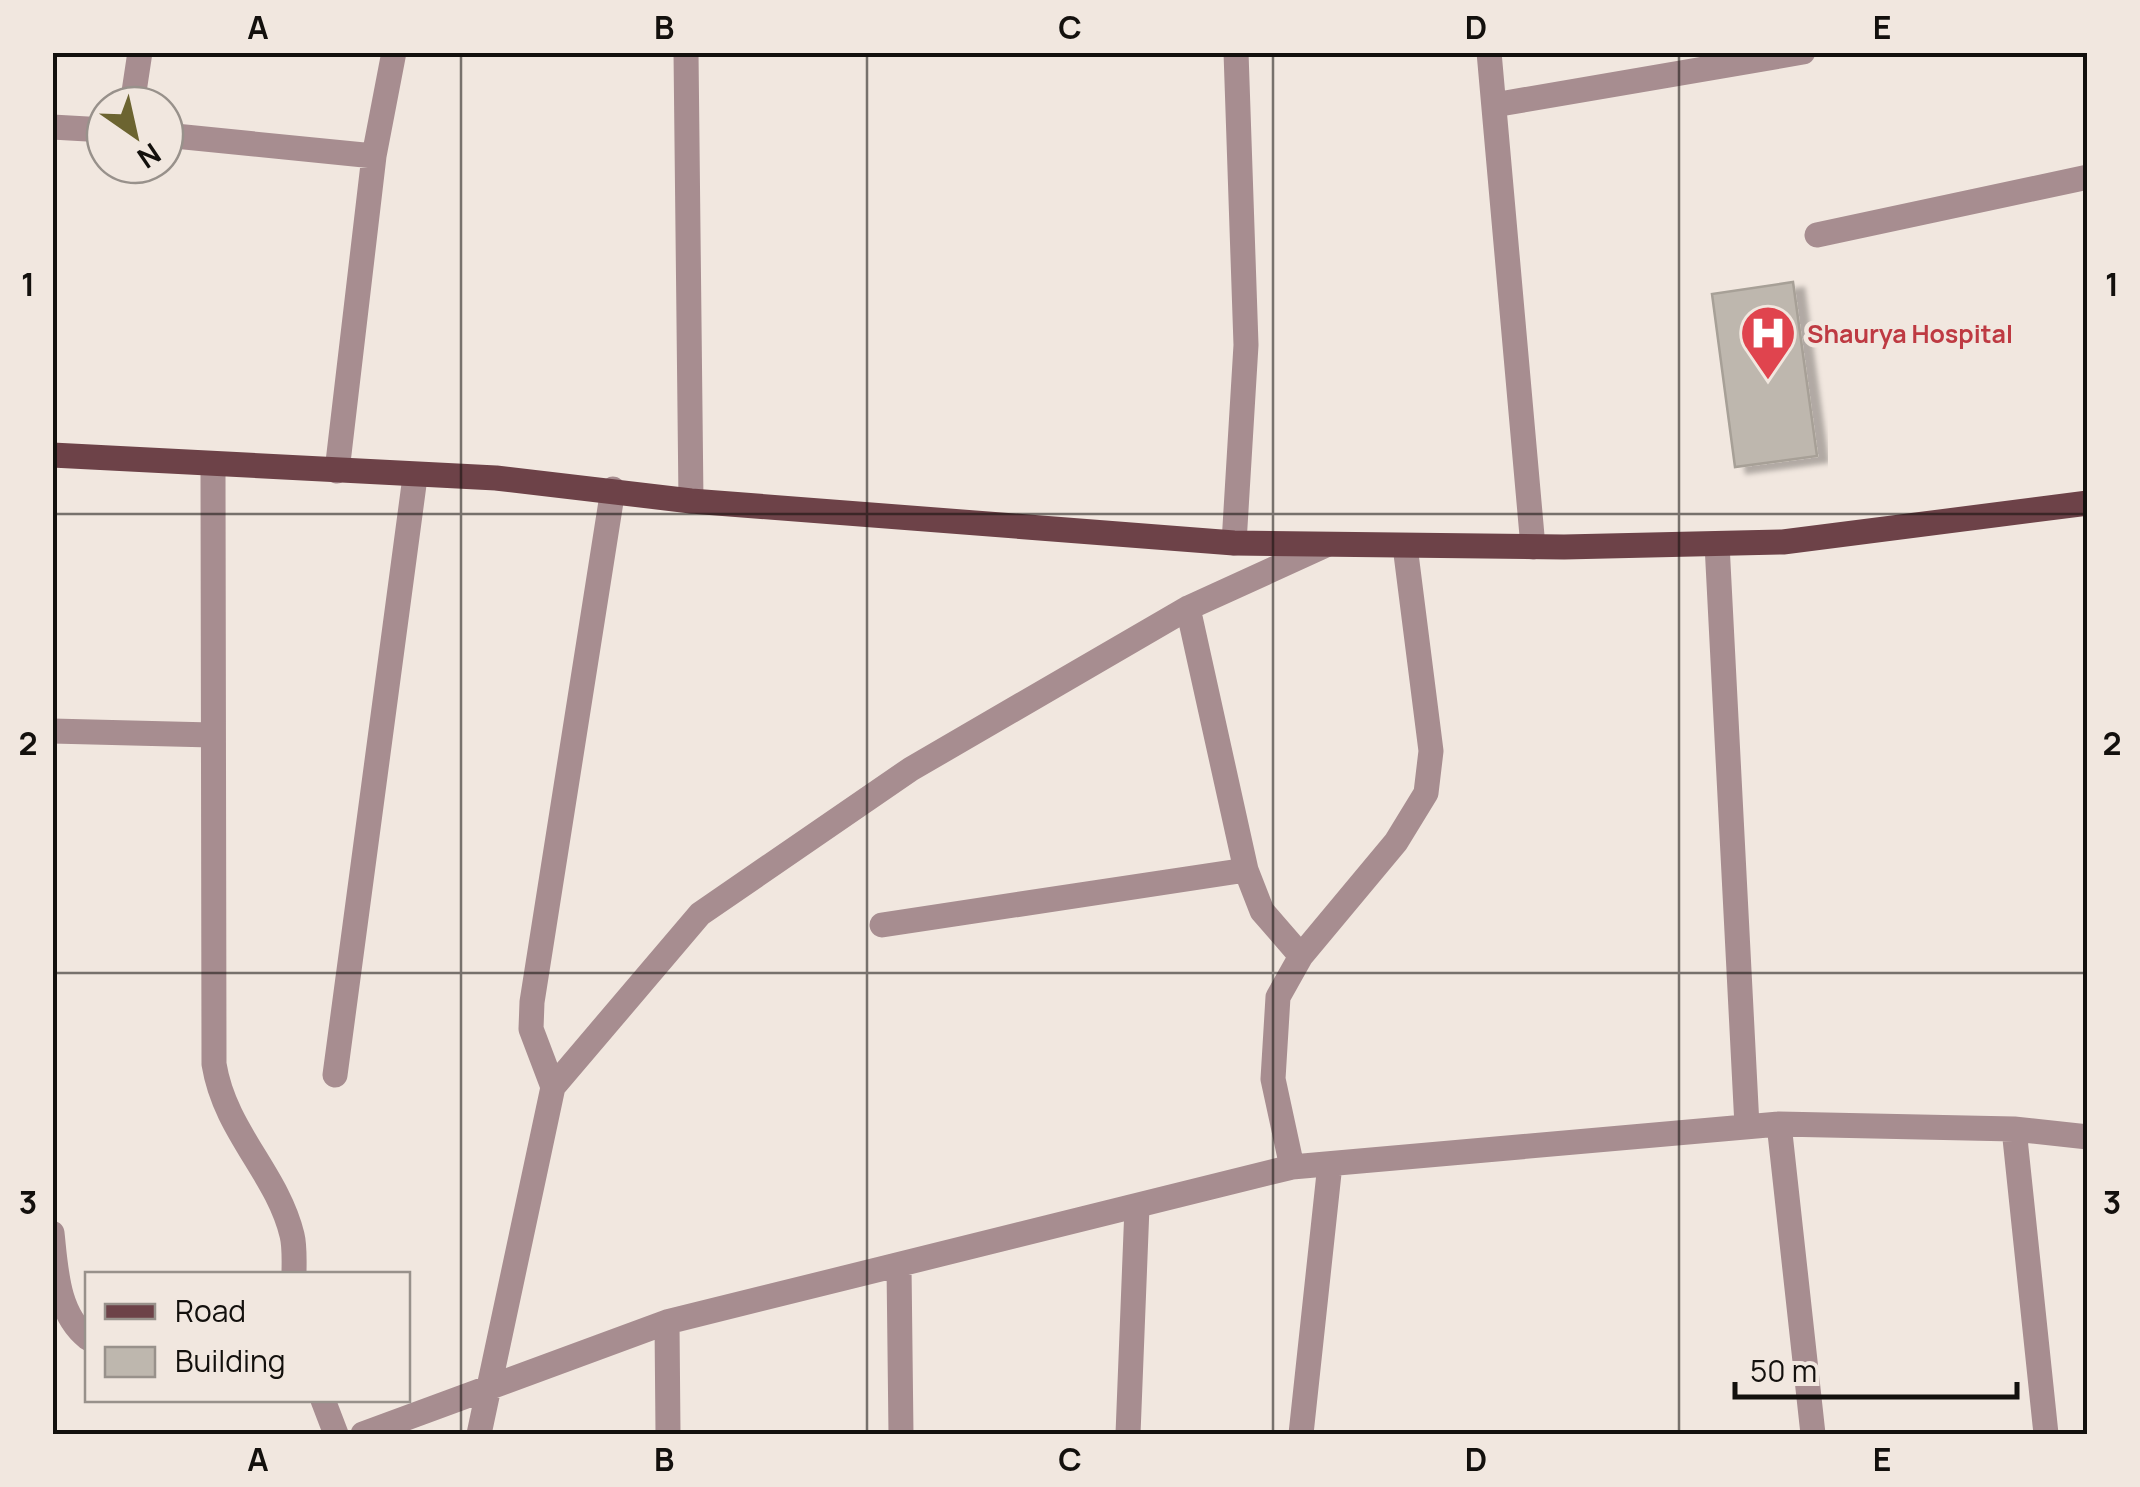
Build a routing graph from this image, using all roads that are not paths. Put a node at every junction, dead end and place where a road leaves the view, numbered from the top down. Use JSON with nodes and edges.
{"nodes":[{"id":1,"x":140,"y":52,"type":"edge"},
{"id":2,"x":394,"y":52,"type":"edge"},
{"id":3,"x":686,"y":52,"type":"edge"},
{"id":4,"x":1236,"y":52,"type":"edge"},
{"id":5,"x":1489,"y":52,"type":"edge"},
{"id":6,"x":1802,"y":52,"type":"edge"},
{"id":7,"x":135,"y":85,"type":"edge"},
{"id":8,"x":1494,"y":105,"type":"junction"},
{"id":9,"x":52,"y":127,"type":"edge"},
{"id":10,"x":85,"y":129,"type":"edge"},
{"id":11,"x":185,"y":137,"type":"edge"},
{"id":12,"x":374,"y":156,"type":"junction"},
{"id":13,"x":2088,"y":177,"type":"edge"},
{"id":14,"x":1817,"y":235,"type":"dead end"},
{"id":15,"x":52,"y":455,"type":"edge"},
{"id":16,"x":214,"y":467,"type":"junction"},
{"id":17,"x":337,"y":471,"type":"junction"},
{"id":18,"x":415,"y":477,"type":"junction"},
{"id":19,"x":613,"y":490,"type":"junction"},
{"id":20,"x":691,"y":501,"type":"junction"},
{"id":21,"x":2088,"y":503,"type":"edge"},
{"id":22,"x":1234,"y":543,"type":"junction"},
{"id":23,"x":1718,"y":544,"type":"junction"},
{"id":24,"x":1324,"y":546,"type":"junction"},
{"id":25,"x":1404,"y":546,"type":"junction"},
{"id":26,"x":1533,"y":547,"type":"junction"},
{"id":27,"x":1188,"y":608,"type":"junction"},
{"id":28,"x":52,"y":731,"type":"edge"},
{"id":29,"x":212,"y":735,"type":"junction"},
{"id":30,"x":1246,"y":870,"type":"junction"},
{"id":31,"x":882,"y":926,"type":"dead end"},
{"id":32,"x":1301,"y":956,"type":"junction"},
{"id":33,"x":334,"y":1075,"type":"dead end"},
{"id":34,"x":553,"y":1087,"type":"junction"},
{"id":35,"x":1779,"y":1124,"type":"junction"},
{"id":36,"x":1748,"y":1126,"type":"junction"},
{"id":37,"x":2014,"y":1129,"type":"junction"},
{"id":38,"x":2088,"y":1137,"type":"edge"},
{"id":39,"x":1330,"y":1164,"type":"junction"},
{"id":40,"x":1292,"y":1167,"type":"junction"},
{"id":41,"x":1137,"y":1207,"type":"junction"},
{"id":42,"x":52,"y":1233,"type":"edge"},
{"id":43,"x":898,"y":1266,"type":"junction"},
{"id":44,"x":290,"y":1272,"type":"edge"},
{"id":45,"x":58,"y":1302,"type":"edge"},
{"id":46,"x":667,"y":1322,"type":"junction"},
{"id":47,"x":85,"y":1336,"type":"edge"},
{"id":48,"x":488,"y":1387,"type":"junction"},
{"id":49,"x":324,"y":1402,"type":"edge"},
{"id":50,"x":336,"y":1434,"type":"edge"},
{"id":51,"x":364,"y":1434,"type":"edge"},
{"id":52,"x":478,"y":1434,"type":"edge"},
{"id":53,"x":668,"y":1434,"type":"edge"},
{"id":54,"x":902,"y":1434,"type":"edge"},
{"id":55,"x":1128,"y":1434,"type":"edge"},
{"id":56,"x":1302,"y":1434,"type":"edge"},
{"id":57,"x":1813,"y":1434,"type":"edge"},
{"id":58,"x":2046,"y":1434,"type":"edge"}],
"edges":[{"from":1,"to":7,"type":"street"},
{"from":2,"to":12,"type":"street"},
{"from":3,"to":20,"type":"street"},
{"from":4,"to":22,"type":"street"},
{"from":5,"to":8,"type":"street"},
{"from":6,"to":8,"type":"street"},
{"from":8,"to":26,"type":"street"},
{"from":9,"to":10,"type":"street"},
{"from":11,"to":12,"type":"street"},
{"from":12,"to":17,"type":"street"},
{"from":13,"to":14,"type":"street"},
{"from":15,"to":16,"type":"main road"},
{"from":16,"to":17,"type":"main road"},
{"from":16,"to":29,"type":"street"},
{"from":17,"to":18,"type":"main road"},
{"from":18,"to":19,"type":"main road"},
{"from":18,"to":33,"type":"street"},
{"from":19,"to":20,"type":"main road"},
{"from":19,"to":34,"type":"street"},
{"from":20,"to":22,"type":"main road"},
{"from":21,"to":23,"type":"main road"},
{"from":22,"to":24,"type":"main road"},
{"from":23,"to":26,"type":"main road"},
{"from":23,"to":36,"type":"street"},
{"from":24,"to":25,"type":"main road"},
{"from":24,"to":27,"type":"street"},
{"from":25,"to":26,"type":"main road"},
{"from":25,"to":32,"type":"street"},
{"from":27,"to":30,"type":"street"},
{"from":27,"to":34,"type":"street"},
{"from":28,"to":29,"type":"street"},
{"from":29,"to":44,"type":"street"},
{"from":30,"to":31,"type":"street"},
{"from":30,"to":32,"type":"street"},
{"from":32,"to":40,"type":"street"},
{"from":34,"to":48,"type":"street"},
{"from":35,"to":36,"type":"street"},
{"from":35,"to":37,"type":"street"},
{"from":35,"to":57,"type":"street"},
{"from":36,"to":39,"type":"street"},
{"from":37,"to":38,"type":"street"},
{"from":37,"to":58,"type":"street"},
{"from":39,"to":40,"type":"street"},
{"from":39,"to":56,"type":"street"},
{"from":40,"to":41,"type":"street"},
{"from":41,"to":43,"type":"street"},
{"from":41,"to":55,"type":"street"},
{"from":42,"to":45,"type":"street"},
{"from":43,"to":46,"type":"street"},
{"from":43,"to":54,"type":"street"},
{"from":45,"to":47,"type":"street"},
{"from":46,"to":48,"type":"street"},
{"from":46,"to":53,"type":"street"},
{"from":48,"to":51,"type":"street"},
{"from":48,"to":52,"type":"street"},
{"from":49,"to":50,"type":"street"}]}
